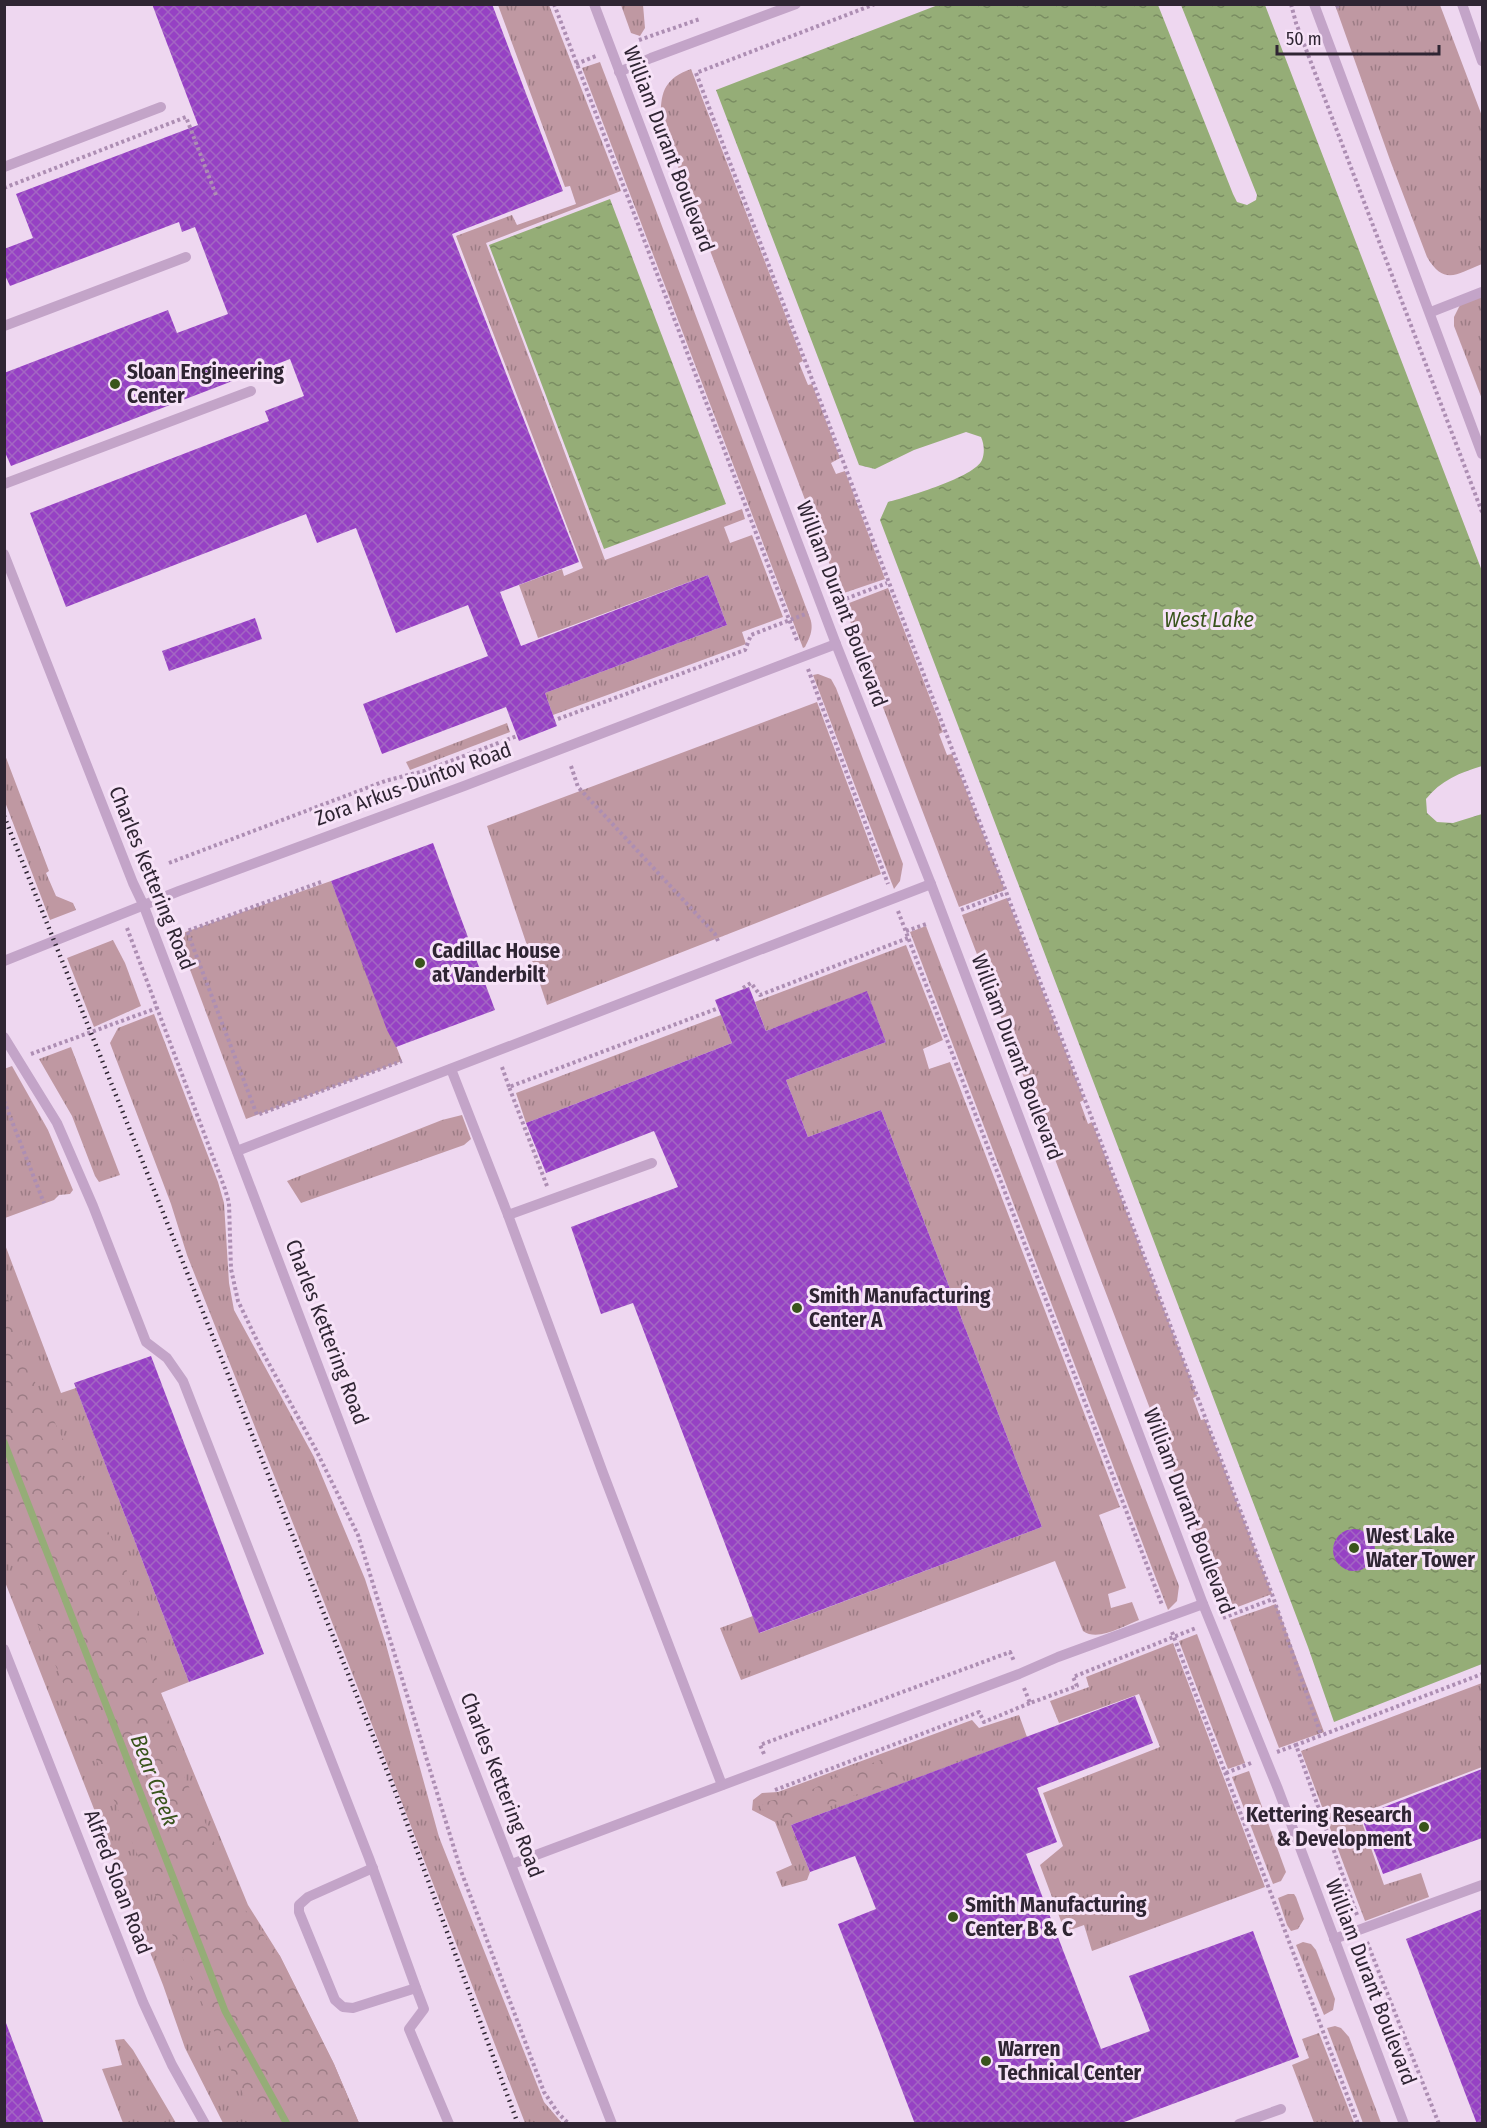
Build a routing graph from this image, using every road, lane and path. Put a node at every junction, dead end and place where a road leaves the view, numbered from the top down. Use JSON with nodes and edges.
{"nodes":[{"id":1,"x":554,"y":4,"type":"edge"},
{"id":2,"x":594,"y":4,"type":"edge"},
{"id":3,"x":796,"y":4,"type":"edge"},
{"id":4,"x":875,"y":4,"type":"edge"},
{"id":5,"x":1291,"y":4,"type":"edge"},
{"id":6,"x":1314,"y":4,"type":"edge"},
{"id":7,"x":1343,"y":4,"type":"edge"},
{"id":8,"x":1462,"y":4,"type":"edge"},
{"id":9,"x":1336,"y":7,"type":"dead end"},
{"id":10,"x":700,"y":19,"type":"dead end"},
{"id":11,"x":639,"y":40,"type":"dead end"},
{"id":12,"x":596,"y":56,"type":"dead end"},
{"id":13,"x":1482,"y":61,"type":"edge"},
{"id":14,"x":576,"y":64,"type":"junction"},
{"id":15,"x":619,"y":72,"type":"junction"},
{"id":16,"x":161,"y":107,"type":"dead end"},
{"id":17,"x":4,"y":167,"type":"edge"},
{"id":18,"x":4,"y":188,"type":"edge"},
{"id":19,"x":216,"y":195,"type":"dead end"},
{"id":20,"x":186,"y":257,"type":"dead end"},
{"id":21,"x":1482,"y":292,"type":"edge"},
{"id":22,"x":1431,"y":312,"type":"junction"},
{"id":23,"x":4,"y":326,"type":"edge"},
{"id":24,"x":251,"y":391,"type":"dead end"},
{"id":25,"x":1482,"y":454,"type":"edge"},
{"id":26,"x":4,"y":484,"type":"edge"},
{"id":27,"x":1482,"y":512,"type":"edge"},
{"id":28,"x":4,"y":554,"type":"edge"},
{"id":29,"x":888,"y":583,"type":"junction"},
{"id":30,"x":822,"y":608,"type":"junction"},
{"id":31,"x":789,"y":620,"type":"junction"},
{"id":32,"x":836,"y":644,"type":"junction"},
{"id":33,"x":804,"y":657,"type":"junction"},
{"id":34,"x":558,"y":719,"type":"dead end"},
{"id":35,"x":517,"y":736,"type":"dead end"},
{"id":36,"x":571,"y":766,"type":"dead end"},
{"id":37,"x":169,"y":863,"type":"dead end"},
{"id":38,"x":321,"y":882,"type":"dead end"},
{"id":39,"x":931,"y":884,"type":"junction"},
{"id":40,"x":1006,"y":893,"type":"junction"},
{"id":41,"x":893,"y":898,"type":"junction"},
{"id":42,"x":143,"y":904,"type":"junction"},
{"id":43,"x":961,"y":910,"type":"dead end"},
{"id":44,"x":121,"y":913,"type":"junction"},
{"id":45,"x":926,"y":924,"type":"dead end"},
{"id":46,"x":906,"y":931,"type":"junction"},
{"id":47,"x":908,"y":938,"type":"junction"},
{"id":48,"x":718,"y":941,"type":"dead end"},
{"id":49,"x":4,"y":961,"type":"edge"},
{"id":50,"x":743,"y":988,"type":"dead end"},
{"id":51,"x":157,"y":1008,"type":"junction"},
{"id":52,"x":716,"y":1009,"type":"dead end"},
{"id":53,"x":4,"y":1037,"type":"edge"},
{"id":54,"x":16,"y":1059,"type":"junction"},
{"id":55,"x":402,"y":1061,"type":"dead end"},
{"id":56,"x":502,"y":1067,"type":"dead end"},
{"id":57,"x":451,"y":1069,"type":"junction"},
{"id":58,"x":509,"y":1087,"type":"junction"},
{"id":59,"x":4,"y":1101,"type":"edge"},
{"id":60,"x":237,"y":1151,"type":"junction"},
{"id":61,"x":652,"y":1162,"type":"dead end"},
{"id":62,"x":548,"y":1191,"type":"dead end"},
{"id":63,"x":44,"y":1203,"type":"dead end"},
{"id":64,"x":508,"y":1215,"type":"junction"},
{"id":65,"x":1203,"y":1604,"type":"junction"},
{"id":66,"x":1167,"y":1618,"type":"junction"},
{"id":67,"x":4,"y":1649,"type":"edge"},
{"id":68,"x":1482,"y":1674,"type":"edge"},
{"id":69,"x":1030,"y":1703,"type":"dead end"},
{"id":70,"x":1321,"y":1736,"type":"junction"},
{"id":71,"x":722,"y":1785,"type":"junction"},
{"id":72,"x":775,"y":1790,"type":"dead end"},
{"id":73,"x":512,"y":1864,"type":"junction"},
{"id":74,"x":373,"y":1868,"type":"junction"},
{"id":75,"x":1482,"y":1885,"type":"edge"},
{"id":76,"x":1362,"y":1929,"type":"junction"},
{"id":77,"x":1334,"y":1939,"type":"junction"},
{"id":78,"x":416,"y":1988,"type":"junction"},
{"id":79,"x":1281,"y":2109,"type":"dead end"},
{"id":80,"x":205,"y":2124,"type":"edge"},
{"id":81,"x":449,"y":2124,"type":"edge"},
{"id":82,"x":569,"y":2124,"type":"edge"},
{"id":83,"x":612,"y":2124,"type":"edge"},
{"id":84,"x":1239,"y":2124,"type":"edge"},
{"id":85,"x":1358,"y":2124,"type":"edge"},
{"id":86,"x":1404,"y":2124,"type":"edge"},
{"id":87,"x":1438,"y":2124,"type":"edge"}],
"edges":[{"from":1,"to":14,"type":"path"},
{"from":2,"to":15,"type":"lane","name":"William Durant Boulevard"},
{"from":3,"to":15,"type":"lane"},
{"from":4,"to":29,"type":"path"},
{"from":5,"to":27,"type":"path"},
{"from":6,"to":22,"type":"lane"},
{"from":7,"to":9,"type":"path"},
{"from":8,"to":13,"type":"lane"},
{"from":10,"to":11,"type":"path"},
{"from":12,"to":14,"type":"path"},
{"from":14,"to":31,"type":"path"},
{"from":15,"to":30,"type":"lane","name":"William Durant Boulevard"},
{"from":16,"to":17,"type":"lane"},
{"from":18,"to":19,"type":"path"},
{"from":20,"to":23,"type":"lane"},
{"from":21,"to":22,"type":"lane"},
{"from":22,"to":25,"type":"lane"},
{"from":24,"to":26,"type":"lane"},
{"from":28,"to":42,"type":"lane","name":"Charles Kettering Road"},
{"from":29,"to":30,"type":"path"},
{"from":29,"to":40,"type":"path"},
{"from":30,"to":31,"type":"path"},
{"from":30,"to":32,"type":"lane","name":"William Durant Boulevard"},
{"from":31,"to":33,"type":"path"},
{"from":31,"to":34,"type":"path"},
{"from":32,"to":33,"type":"lane","name":"Zora Arkus-Duntov Road"},
{"from":32,"to":39,"type":"lane","name":"William Durant Boulevard"},
{"from":33,"to":41,"type":"path"},
{"from":33,"to":42,"type":"lane","name":"Zora Arkus-Duntov Road"},
{"from":35,"to":37,"type":"path"},
{"from":36,"to":48,"type":"path"},
{"from":38,"to":55,"type":"path"},
{"from":39,"to":41,"type":"lane"},
{"from":39,"to":65,"type":"lane","name":"William Durant Boulevard"},
{"from":40,"to":43,"type":"path"},
{"from":40,"to":70,"type":"path"},
{"from":41,"to":46,"type":"path"},
{"from":41,"to":57,"type":"lane"},
{"from":42,"to":44,"type":"lane","name":"Zora Arkus-Duntov Road"},
{"from":42,"to":60,"type":"lane","name":"Charles Kettering Road"},
{"from":44,"to":49,"type":"lane","name":"Zora Arkus-Duntov Road"},
{"from":44,"to":51,"type":"path"},
{"from":45,"to":46,"type":"path"},
{"from":46,"to":47,"type":"path"},
{"from":47,"to":50,"type":"path"},
{"from":47,"to":66,"type":"path"},
{"from":51,"to":54,"type":"path"},
{"from":51,"to":82,"type":"path"},
{"from":52,"to":58,"type":"path"},
{"from":53,"to":54,"type":"lane"},
{"from":54,"to":74,"type":"lane"},
{"from":56,"to":58,"type":"path"},
{"from":57,"to":60,"type":"lane"},
{"from":57,"to":64,"type":"lane"},
{"from":58,"to":62,"type":"path"},
{"from":59,"to":63,"type":"path"},
{"from":60,"to":73,"type":"lane","name":"Charles Kettering Road"},
{"from":61,"to":64,"type":"lane"},
{"from":64,"to":71,"type":"lane"},
{"from":65,"to":66,"type":"lane"},
{"from":65,"to":77,"type":"lane","name":"William Durant Boulevard"},
{"from":66,"to":71,"type":"lane"},
{"from":66,"to":85,"type":"path"},
{"from":67,"to":80,"type":"lane","name":"Alfred Sloan Road"},
{"from":68,"to":70,"type":"path"},
{"from":69,"to":72,"type":"path"},
{"from":70,"to":76,"type":"path"},
{"from":71,"to":73,"type":"lane"},
{"from":73,"to":83,"type":"lane","name":"Charles Kettering Road"},
{"from":74,"to":78,"type":"lane"},
{"from":74,"to":78,"type":"lane"},
{"from":75,"to":76,"type":"lane"},
{"from":76,"to":77,"type":"lane"},
{"from":76,"to":87,"type":"path"},
{"from":77,"to":86,"type":"lane","name":"William Durant Boulevard"},
{"from":78,"to":81,"type":"lane"},
{"from":79,"to":84,"type":"lane"}]}
